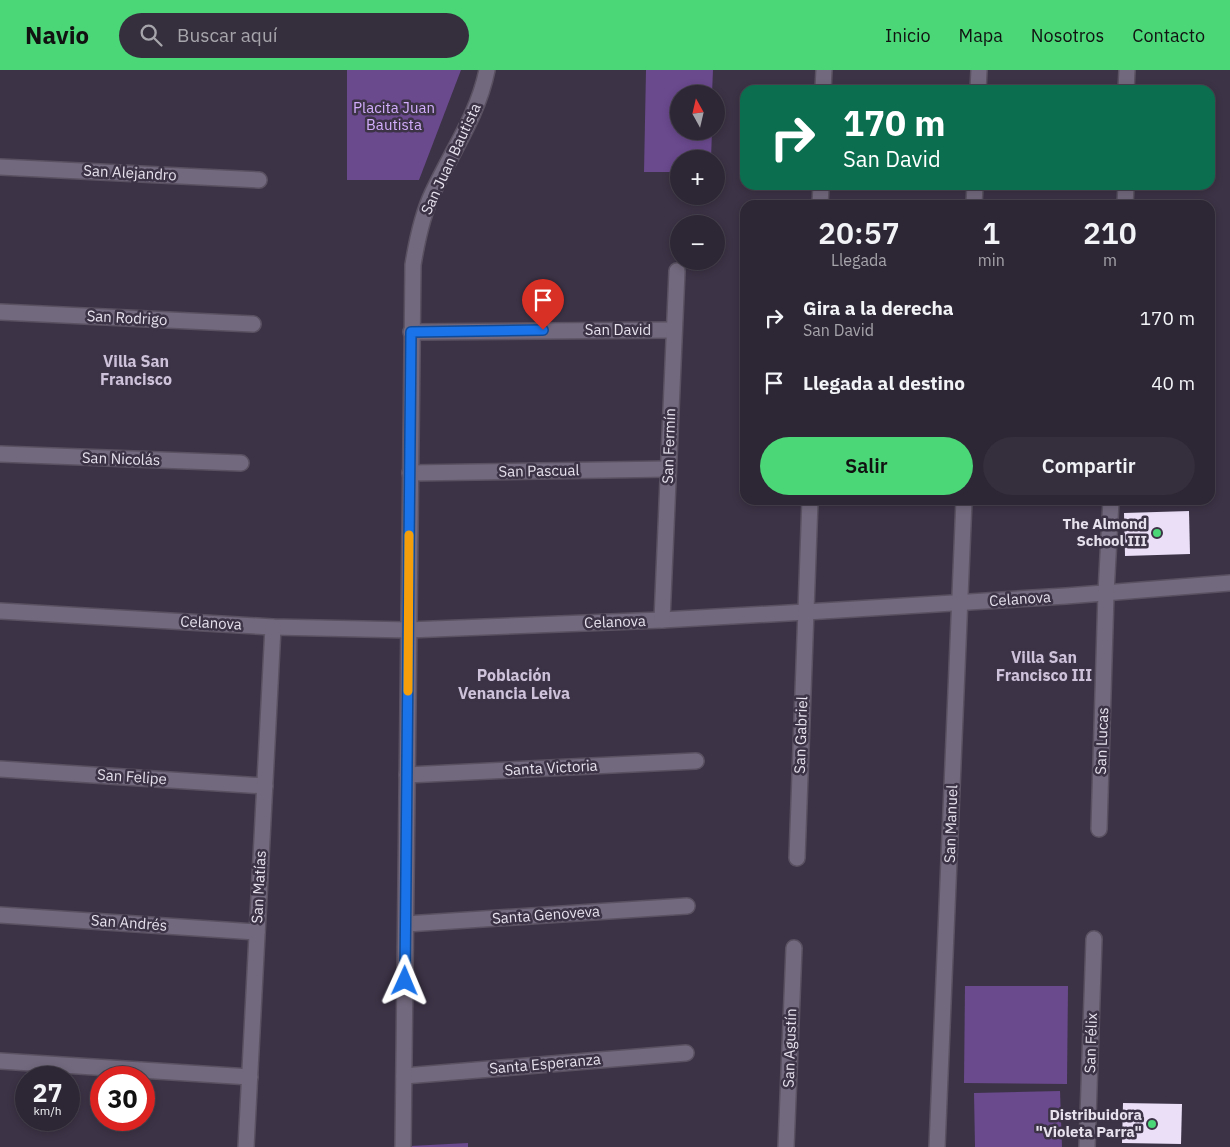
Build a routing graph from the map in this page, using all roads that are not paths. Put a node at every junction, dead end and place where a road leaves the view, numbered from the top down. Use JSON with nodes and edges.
{"nodes":[{"id":1,"x":487,"y":70,"type":"edge"},
{"id":2,"x":824,"y":70,"type":"edge"},
{"id":3,"x":979,"y":70,"type":"edge"},
{"id":4,"x":1127,"y":70,"type":"edge"},
{"id":5,"x":823,"y":85,"type":"edge"},
{"id":6,"x":978,"y":85,"type":"edge"},
{"id":7,"x":1126,"y":85,"type":"edge"},
{"id":8,"x":0,"y":167,"type":"edge"},
{"id":9,"x":259,"y":180,"type":"dead end"},
{"id":10,"x":677,"y":271,"type":"dead end"},
{"id":11,"x":0,"y":312,"type":"edge"},
{"id":12,"x":253,"y":324,"type":"dead end"},
{"id":13,"x":674,"y":330,"type":"junction"},
{"id":14,"x":411,"y":332,"type":"junction"},
{"id":15,"x":0,"y":454,"type":"edge"},
{"id":16,"x":241,"y":463,"type":"dead end"},
{"id":17,"x":668,"y":469,"type":"junction"},
{"id":18,"x":410,"y":473,"type":"junction"},
{"id":19,"x":810,"y":505,"type":"edge"},
{"id":20,"x":964,"y":505,"type":"edge"},
{"id":21,"x":1111,"y":505,"type":"edge"},
{"id":22,"x":1230,"y":583,"type":"edge"},
{"id":23,"x":1106,"y":593,"type":"junction"},
{"id":24,"x":960,"y":602,"type":"junction"},
{"id":25,"x":0,"y":611,"type":"edge"},
{"id":26,"x":806,"y":612,"type":"junction"},
{"id":27,"x":662,"y":620,"type":"junction"},
{"id":28,"x":273,"y":627,"type":"junction"},
{"id":29,"x":408,"y":630,"type":"junction"},
{"id":30,"x":696,"y":761,"type":"dead end"},
{"id":31,"x":0,"y":769,"type":"edge"},
{"id":32,"x":407,"y":775,"type":"junction"},
{"id":33,"x":265,"y":786,"type":"junction"},
{"id":34,"x":1099,"y":829,"type":"dead end"},
{"id":35,"x":797,"y":858,"type":"dead end"},
{"id":36,"x":686,"y":906,"type":"dead end"},
{"id":37,"x":0,"y":915,"type":"edge"},
{"id":38,"x":406,"y":924,"type":"junction"},
{"id":39,"x":257,"y":932,"type":"junction"},
{"id":40,"x":1094,"y":939,"type":"dead end"},
{"id":41,"x":794,"y":948,"type":"dead end"},
{"id":42,"x":686,"y":1053,"type":"dead end"},
{"id":43,"x":0,"y":1061,"type":"edge"},
{"id":44,"x":404,"y":1076,"type":"junction"},
{"id":45,"x":250,"y":1077,"type":"junction"},
{"id":46,"x":246,"y":1147,"type":"edge"},
{"id":47,"x":403,"y":1147,"type":"edge"},
{"id":48,"x":786,"y":1147,"type":"edge"},
{"id":49,"x":937,"y":1147,"type":"edge"},
{"id":50,"x":1087,"y":1147,"type":"edge"}],
"edges":[{"from":1,"to":14,"type":"street","name":"San Juan Bautista"},
{"from":2,"to":5,"type":"street"},
{"from":3,"to":6,"type":"street"},
{"from":4,"to":7,"type":"street"},
{"from":8,"to":9,"type":"street","name":"San Alejandro"},
{"from":10,"to":13,"type":"street","name":"San Fermín"},
{"from":11,"to":12,"type":"street","name":"San Rodrigo"},
{"from":13,"to":14,"type":"street","name":"San David"},
{"from":13,"to":17,"type":"street","name":"San Fermín"},
{"from":14,"to":18,"type":"street","name":"San Juan Bautista"},
{"from":15,"to":16,"type":"street","name":"San Nicolás"},
{"from":17,"to":18,"type":"street","name":"San Pascual"},
{"from":17,"to":27,"type":"street","name":"San Fermín"},
{"from":18,"to":29,"type":"street","name":"San Juan Bautista"},
{"from":19,"to":26,"type":"street","name":"San Gabriel"},
{"from":20,"to":24,"type":"street","name":"San Manuel"},
{"from":21,"to":23,"type":"street","name":"San Lucas"},
{"from":22,"to":23,"type":"street","name":"Celanova"},
{"from":23,"to":24,"type":"street","name":"Celanova"},
{"from":23,"to":34,"type":"street","name":"San Lucas"},
{"from":24,"to":26,"type":"street","name":"Celanova"},
{"from":24,"to":49,"type":"street","name":"San Manuel"},
{"from":25,"to":28,"type":"street","name":"Celanova"},
{"from":26,"to":27,"type":"street","name":"Celanova"},
{"from":26,"to":35,"type":"street","name":"San Gabriel"},
{"from":27,"to":29,"type":"street","name":"Celanova"},
{"from":28,"to":29,"type":"street","name":"Celanova"},
{"from":28,"to":33,"type":"street","name":"San Matías"},
{"from":29,"to":32,"type":"street","name":"San Juan Bautista"},
{"from":30,"to":32,"type":"street","name":"Santa Victoria"},
{"from":31,"to":33,"type":"street","name":"San Felipe"},
{"from":32,"to":38,"type":"street","name":"San Juan Bautista"},
{"from":33,"to":39,"type":"street","name":"San Matías"},
{"from":36,"to":38,"type":"street","name":"Santa Genoveva"},
{"from":37,"to":39,"type":"street","name":"San Andrés"},
{"from":38,"to":44,"type":"street","name":"San Juan Bautista"},
{"from":39,"to":45,"type":"street","name":"San Matías"},
{"from":40,"to":50,"type":"street","name":"San Félix"},
{"from":41,"to":48,"type":"street","name":"San Agustín"},
{"from":42,"to":44,"type":"street","name":"Santa Esperanza"},
{"from":43,"to":45,"type":"street"},
{"from":44,"to":47,"type":"street","name":"San Juan Bautista"},
{"from":45,"to":46,"type":"street","name":"San Matías"}]}
